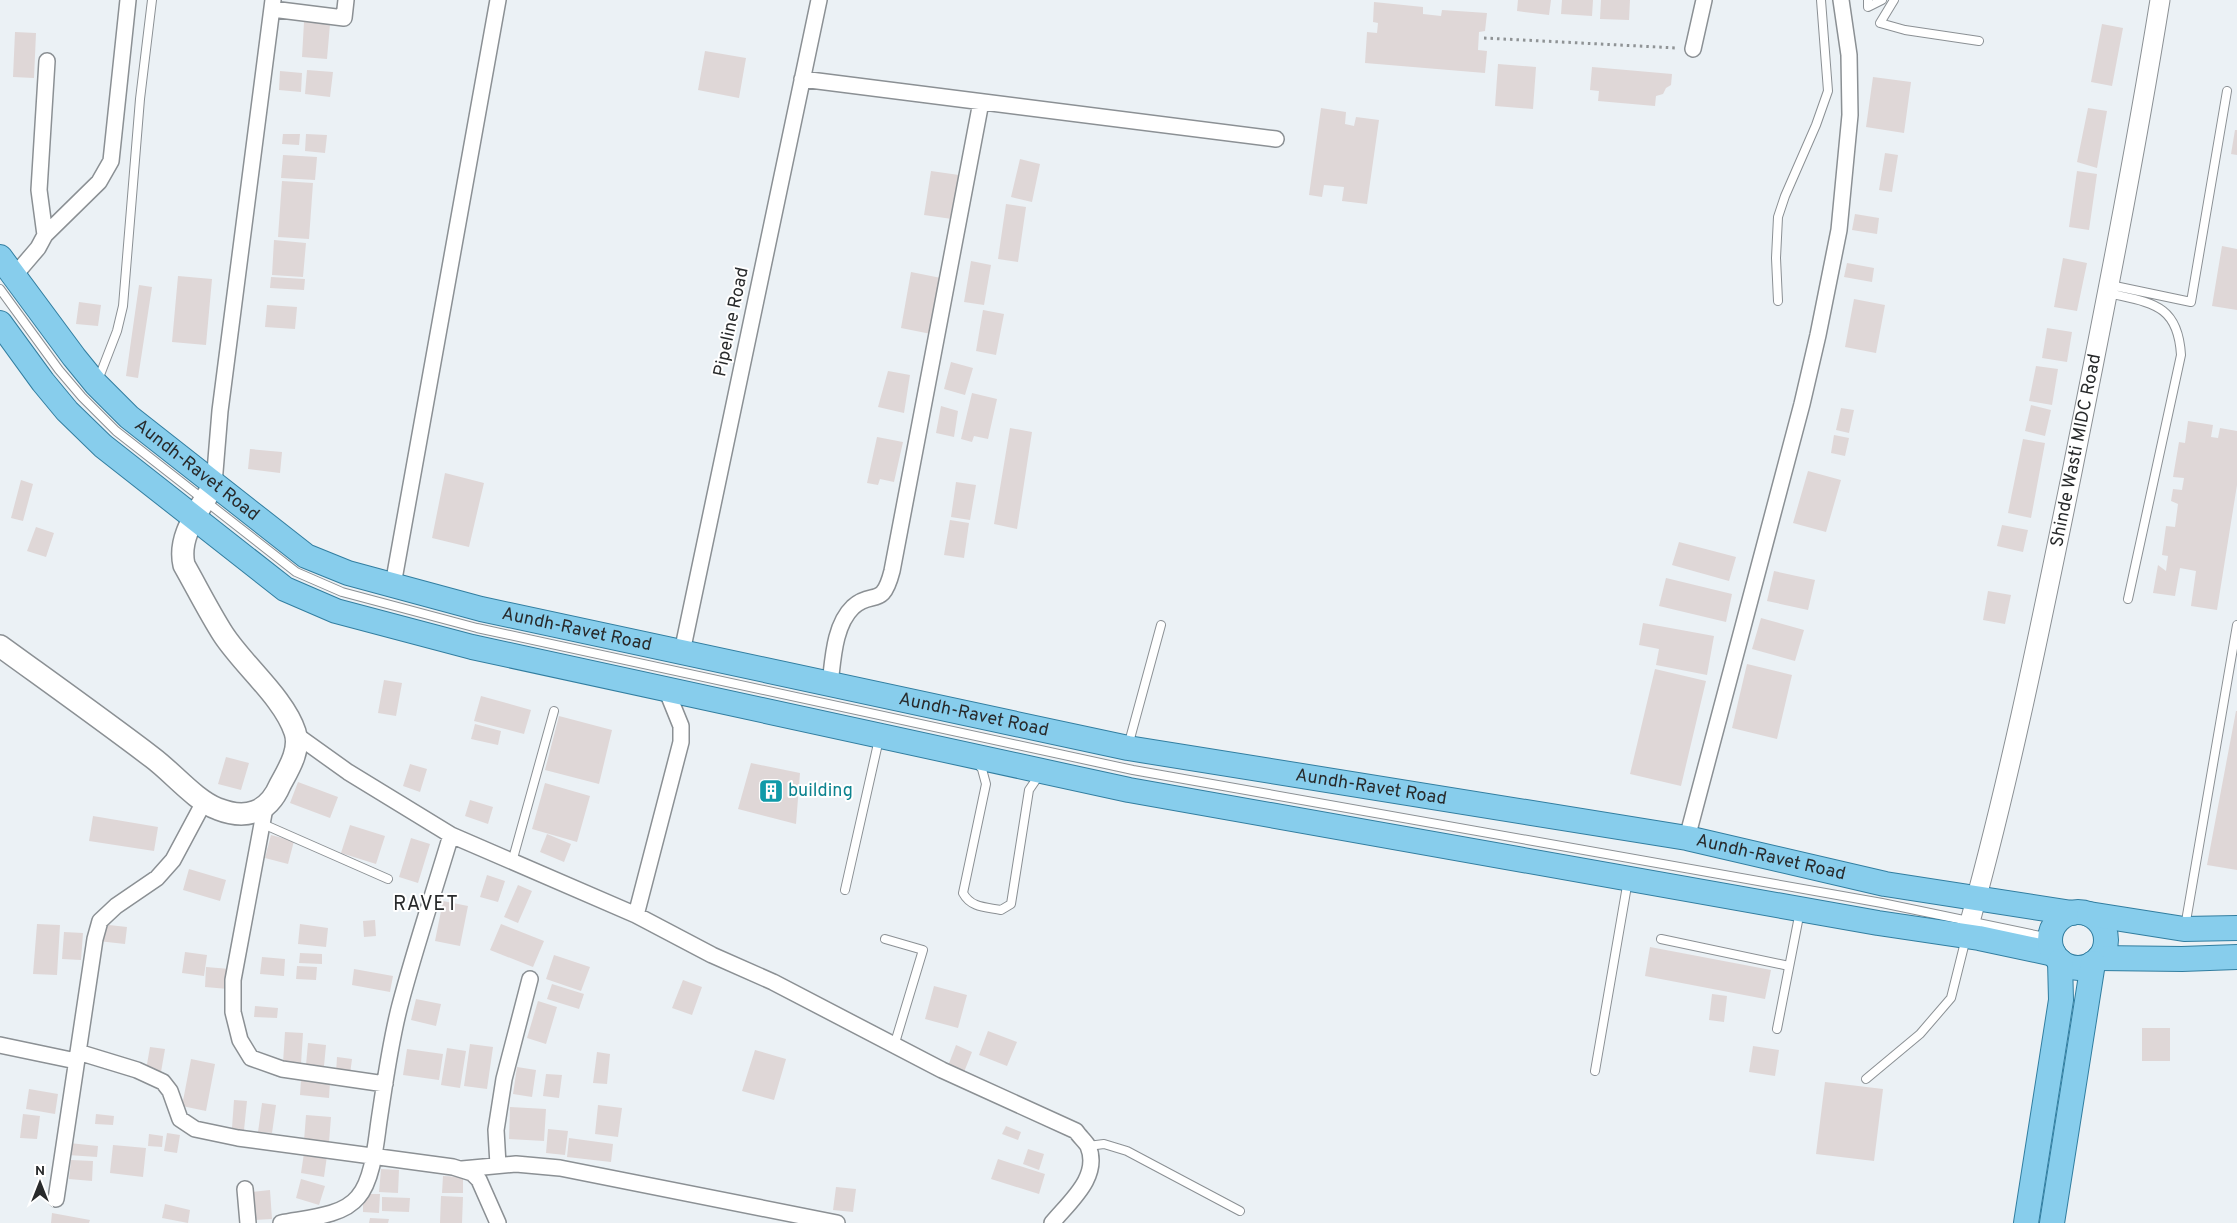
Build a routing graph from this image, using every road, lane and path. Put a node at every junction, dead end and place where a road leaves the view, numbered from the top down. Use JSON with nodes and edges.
{"nodes":[{"id":1,"x":128,"y":0,"type":"edge"},
{"id":2,"x":152,"y":0,"type":"edge"},
{"id":3,"x":346,"y":0,"type":"edge"},
{"id":4,"x":498,"y":0,"type":"edge"},
{"id":5,"x":819,"y":0,"type":"edge"},
{"id":6,"x":1704,"y":0,"type":"edge"},
{"id":7,"x":1822,"y":0,"type":"edge"},
{"id":8,"x":1841,"y":0,"type":"edge"},
{"id":9,"x":1868,"y":0,"type":"edge"},
{"id":10,"x":1882,"y":0,"type":"edge"},
{"id":11,"x":1894,"y":0,"type":"edge"},
{"id":12,"x":2160,"y":0,"type":"edge"},
{"id":13,"x":273,"y":5,"type":"edge"},
{"id":14,"x":1484,"y":38,"type":"dead end"},
{"id":15,"x":1979,"y":42,"type":"dead end"},
{"id":16,"x":1693,"y":49,"type":"joint"},
{"id":17,"x":47,"y":61,"type":"dead end"},
{"id":18,"x":802,"y":79,"type":"junction"},
{"id":19,"x":2227,"y":91,"type":"dead end"},
{"id":20,"x":981,"y":102,"type":"junction"},
{"id":21,"x":1276,"y":139,"type":"dead end"},
{"id":22,"x":45,"y":234,"type":"junction"},
{"id":23,"x":4,"y":274,"type":"edge"},
{"id":24,"x":2107,"y":289,"type":"junction"},
{"id":25,"x":1778,"y":302,"type":"dead end"},
{"id":26,"x":0,"y":323,"type":"edge"},
{"id":27,"x":96,"y":384,"type":"junction"},
{"id":28,"x":204,"y":500,"type":"junction"},
{"id":29,"x":392,"y":585,"type":"junction"},
{"id":30,"x":2128,"y":599,"type":"dead end"},
{"id":31,"x":1161,"y":625,"type":"dead end"},
{"id":32,"x":2237,"y":625,"type":"edge"},
{"id":33,"x":0,"y":646,"type":"edge"},
{"id":34,"x":682,"y":652,"type":"junction"},
{"id":35,"x":830,"y":684,"type":"junction"},
{"id":36,"x":666,"y":689,"type":"junction"},
{"id":37,"x":554,"y":711,"type":"dead end"},
{"id":38,"x":296,"y":734,"type":"junction"},
{"id":39,"x":880,"y":734,"type":"junction"},
{"id":40,"x":1128,"y":748,"type":"junction"},
{"id":41,"x":971,"y":754,"type":"junction"},
{"id":42,"x":1042,"y":770,"type":"junction"},
{"id":43,"x":204,"y":802,"type":"junction"},
{"id":44,"x":264,"y":816,"type":"junction"},
{"id":45,"x":451,"y":835,"type":"junction"},
{"id":46,"x":1688,"y":838,"type":"junction"},
{"id":47,"x":512,"y":862,"type":"junction"},
{"id":48,"x":1628,"y":878,"type":"junction"},
{"id":49,"x":388,"y":879,"type":"dead end"},
{"id":50,"x":844,"y":890,"type":"dead end"},
{"id":51,"x":1976,"y":898,"type":"junction"},
{"id":52,"x":1800,"y":909,"type":"junction"},
{"id":53,"x":2080,"y":913,"type":"junction"},
{"id":54,"x":636,"y":915,"type":"junction"},
{"id":55,"x":2237,"y":928,"type":"edge"},
{"id":56,"x":1968,"y":929,"type":"junction"},
{"id":57,"x":2184,"y":929,"type":"junction"},
{"id":58,"x":885,"y":939,"type":"dead end"},
{"id":59,"x":1661,"y":939,"type":"dead end"},
{"id":60,"x":2055,"y":951,"type":"junction"},
{"id":61,"x":2237,"y":958,"type":"edge"},
{"id":62,"x":2096,"y":961,"type":"junction"},
{"id":63,"x":1789,"y":966,"type":"junction"},
{"id":64,"x":530,"y":979,"type":"dead end"},
{"id":65,"x":1777,"y":1029,"type":"dead end"},
{"id":66,"x":0,"y":1044,"type":"edge"},
{"id":67,"x":894,"y":1046,"type":"junction"},
{"id":68,"x":77,"y":1057,"type":"junction"},
{"id":69,"x":1595,"y":1071,"type":"dead end"},
{"id":70,"x":1866,"y":1079,"type":"dead end"},
{"id":71,"x":385,"y":1084,"type":"junction"},
{"id":72,"x":1088,"y":1146,"type":"junction"},
{"id":73,"x":374,"y":1156,"type":"junction"},
{"id":74,"x":498,"y":1165,"type":"junction"},
{"id":75,"x":462,"y":1169,"type":"junction"},
{"id":76,"x":245,"y":1189,"type":"dead end"},
{"id":77,"x":56,"y":1199,"type":"dead end"},
{"id":78,"x":1240,"y":1211,"type":"dead end"},
{"id":79,"x":298,"y":1221,"type":"edge"},
{"id":80,"x":248,"y":1223,"type":"edge"},
{"id":81,"x":281,"y":1223,"type":"edge"},
{"id":82,"x":498,"y":1223,"type":"edge"},
{"id":83,"x":837,"y":1223,"type":"edge"},
{"id":84,"x":1052,"y":1223,"type":"edge"},
{"id":85,"x":2026,"y":1223,"type":"edge"},
{"id":86,"x":2052,"y":1223,"type":"edge"}],
"edges":[{"from":1,"to":22,"type":"street"},
{"from":2,"to":27,"type":"lane"},
{"from":3,"to":13,"type":"street"},
{"from":4,"to":29,"type":"street"},
{"from":5,"to":18,"type":"street","name":"Pipeline Road"},
{"from":6,"to":16,"type":"street"},
{"from":7,"to":25,"type":"lane"},
{"from":8,"to":46,"type":"street"},
{"from":9,"to":10,"type":"lane"},
{"from":11,"to":15,"type":"lane"},
{"from":12,"to":24,"type":"street","name":"Shinde Wasti MIDC Road"},
{"from":13,"to":28,"type":"street"},
{"from":14,"to":16,"type":"path"},
{"from":17,"to":22,"type":"street"},
{"from":18,"to":20,"type":"street"},
{"from":18,"to":34,"type":"street","name":"Pipeline Road"},
{"from":19,"to":24,"type":"lane"},
{"from":20,"to":21,"type":"street"},
{"from":20,"to":35,"type":"street"},
{"from":22,"to":23,"type":"street"},
{"from":23,"to":27,"type":"main road","name":"Aundh-Ravet Road"},
{"from":23,"to":28,"type":"lane"},
{"from":24,"to":30,"type":"lane"},
{"from":24,"to":51,"type":"street","name":"Shinde Wasti MIDC Road"},
{"from":26,"to":28,"type":"main road","name":"Aundh-Ravet Road"},
{"from":27,"to":28,"type":"main road","name":"Aundh-Ravet Road"},
{"from":28,"to":29,"type":"main road","name":"Aundh-Ravet Road"},
{"from":28,"to":36,"type":"main road","name":"Aundh-Ravet Road"},
{"from":28,"to":38,"type":"main road"},
{"from":28,"to":56,"type":"lane"},
{"from":29,"to":34,"type":"main road","name":"Aundh-Ravet Road"},
{"from":31,"to":40,"type":"lane"},
{"from":32,"to":57,"type":"lane"},
{"from":33,"to":43,"type":"main road"},
{"from":34,"to":35,"type":"main road","name":"Aundh-Ravet Road"},
{"from":35,"to":40,"type":"main road","name":"Aundh-Ravet Road"},
{"from":36,"to":39,"type":"main road","name":"Aundh-Ravet Road"},
{"from":36,"to":54,"type":"street"},
{"from":37,"to":47,"type":"lane"},
{"from":38,"to":44,"type":"main road"},
{"from":38,"to":45,"type":"street"},
{"from":39,"to":41,"type":"main road","name":"Aundh-Ravet Road"},
{"from":39,"to":50,"type":"lane"},
{"from":40,"to":46,"type":"main road","name":"Aundh-Ravet Road"},
{"from":41,"to":42,"type":"main road","name":"Aundh-Ravet Road"},
{"from":41,"to":42,"type":"lane"},
{"from":42,"to":48,"type":"main road","name":"Aundh-Ravet Road"},
{"from":43,"to":44,"type":"main road"},
{"from":43,"to":68,"type":"street"},
{"from":44,"to":49,"type":"lane"},
{"from":44,"to":71,"type":"street"},
{"from":45,"to":47,"type":"street"},
{"from":45,"to":71,"type":"street"},
{"from":46,"to":51,"type":"main road","name":"Aundh-Ravet Road"},
{"from":47,"to":54,"type":"street"},
{"from":48,"to":52,"type":"main road","name":"Aundh-Ravet Road"},
{"from":48,"to":69,"type":"lane"},
{"from":51,"to":53,"type":"main road","name":"Aundh-Ravet Road"},
{"from":51,"to":56,"type":"street","name":"Shinde Wasti MIDC Road"},
{"from":52,"to":56,"type":"main road","name":"Aundh-Ravet Road"},
{"from":52,"to":63,"type":"lane"},
{"from":53,"to":57,"type":"main road","name":"Aundh-Ravet Road"},
{"from":53,"to":60,"type":"main road"},
{"from":53,"to":62,"type":"main road"},
{"from":54,"to":67,"type":"street"},
{"from":55,"to":57,"type":"main road","name":"Aundh-Ravet Road"},
{"from":56,"to":60,"type":"main road","name":"Aundh-Ravet Road"},
{"from":56,"to":70,"type":"lane"},
{"from":58,"to":67,"type":"lane"},
{"from":59,"to":63,"type":"lane"},
{"from":60,"to":62,"type":"main road"},
{"from":60,"to":85,"type":"main road"},
{"from":61,"to":62,"type":"main road"},
{"from":62,"to":86,"type":"main road"},
{"from":63,"to":65,"type":"lane"},
{"from":64,"to":74,"type":"street"},
{"from":66,"to":68,"type":"street"},
{"from":67,"to":72,"type":"street"},
{"from":68,"to":73,"type":"street"},
{"from":68,"to":77,"type":"street"},
{"from":71,"to":73,"type":"street"},
{"from":72,"to":78,"type":"lane"},
{"from":72,"to":84,"type":"street"},
{"from":73,"to":75,"type":"street"},
{"from":73,"to":79,"type":"street"},
{"from":74,"to":75,"type":"street"},
{"from":74,"to":83,"type":"street"},
{"from":75,"to":82,"type":"street"},
{"from":76,"to":80,"type":"street"},
{"from":79,"to":81,"type":"street"}]}
